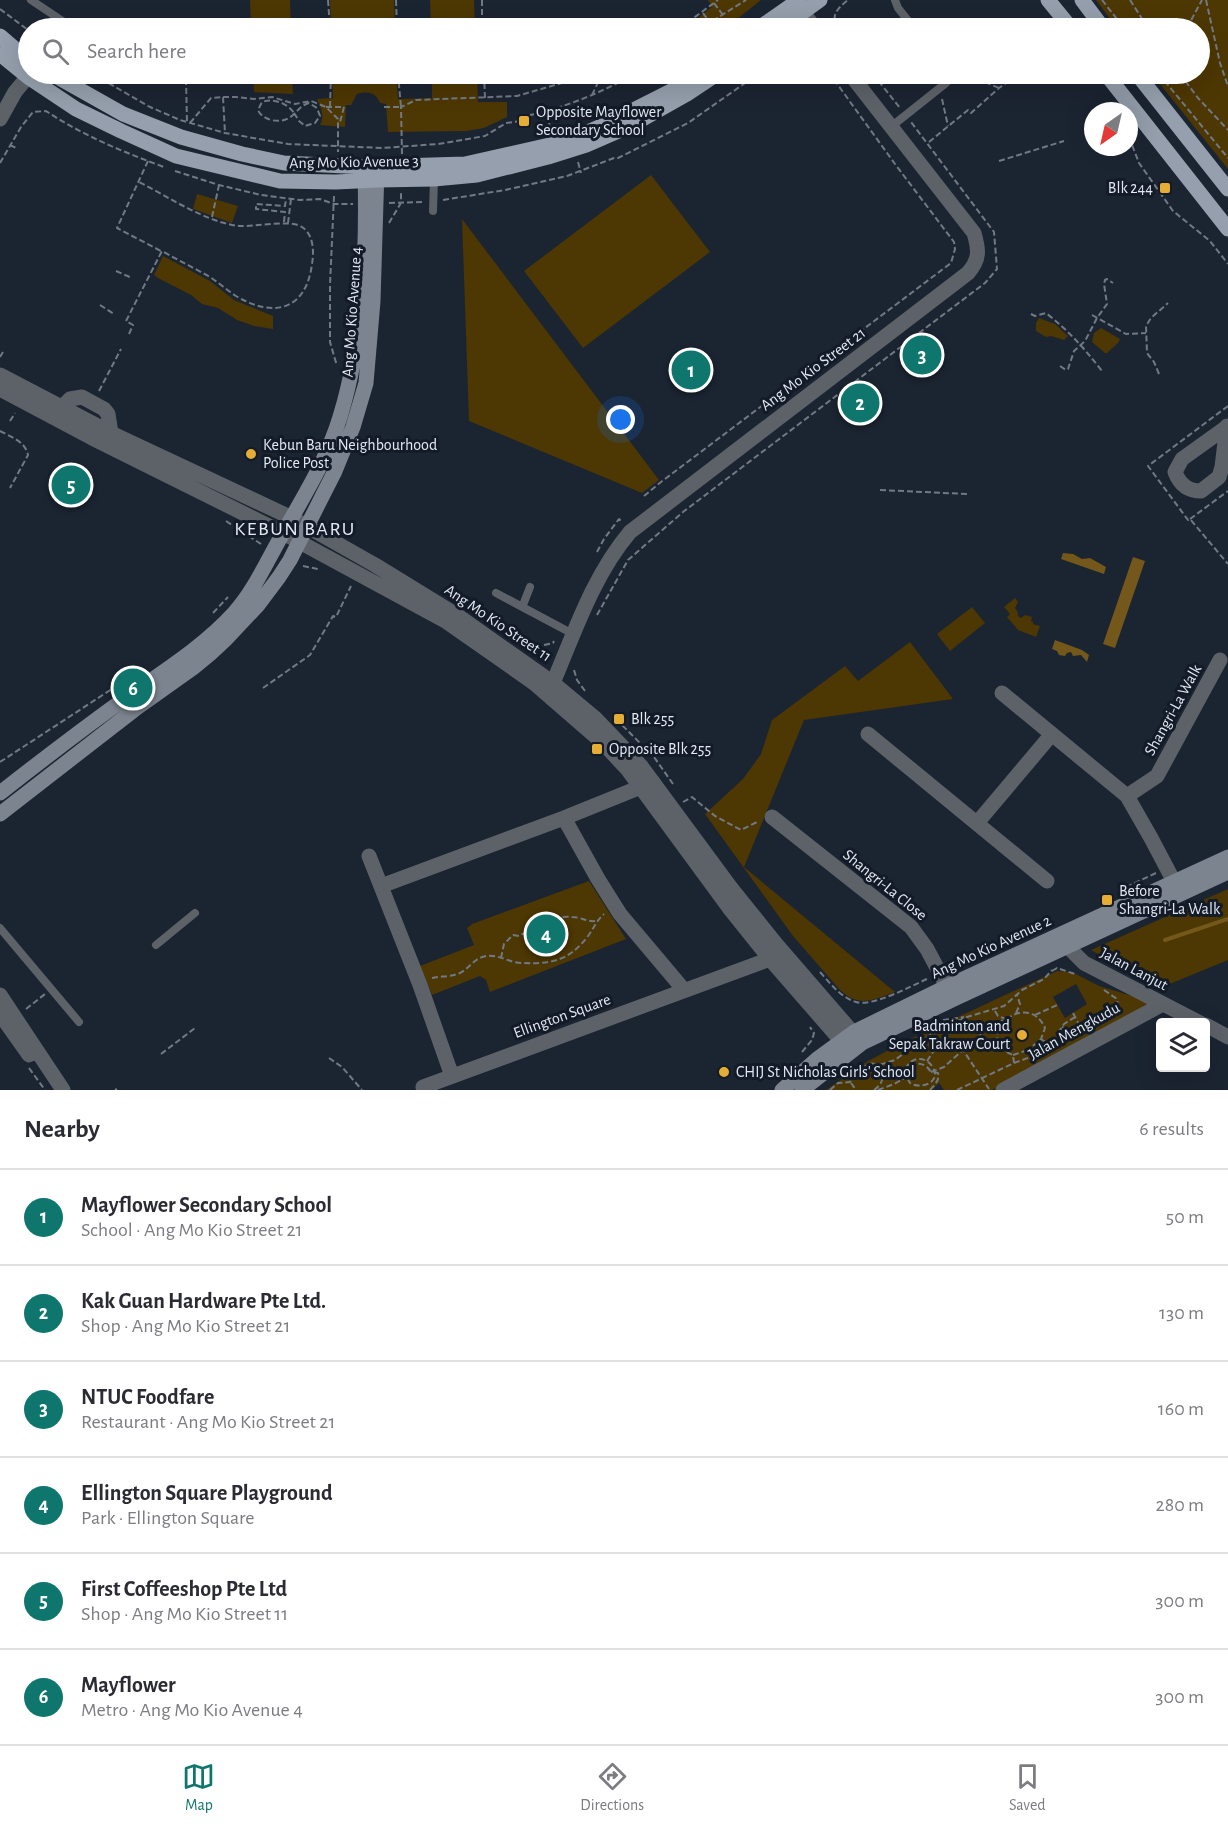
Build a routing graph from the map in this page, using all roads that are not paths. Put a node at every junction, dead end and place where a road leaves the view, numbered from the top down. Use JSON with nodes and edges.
{"nodes":[{"id":1,"x":31,"y":0,"type":"edge"},
{"id":2,"x":820,"y":0,"type":"edge"},
{"id":3,"x":895,"y":0,"type":"edge"},
{"id":4,"x":1048,"y":0,"type":"edge"},
{"id":5,"x":1082,"y":0,"type":"edge"},
{"id":6,"x":801,"y":6,"type":"edge"},
{"id":7,"x":56,"y":18,"type":"edge"},
{"id":8,"x":778,"y":18,"type":"edge"},
{"id":9,"x":790,"y":18,"type":"edge"},
{"id":10,"x":906,"y":18,"type":"edge"},
{"id":11,"x":1063,"y":18,"type":"edge"},
{"id":12,"x":1096,"y":18,"type":"edge"},
{"id":13,"x":0,"y":36,"type":"edge"},
{"id":14,"x":18,"y":51,"type":"edge"},
{"id":15,"x":0,"y":54,"type":"edge"},
{"id":16,"x":18,"y":68,"type":"edge"},
{"id":17,"x":22,"y":84,"type":"edge"},
{"id":18,"x":40,"y":84,"type":"edge"},
{"id":19,"x":69,"y":84,"type":"edge"},
{"id":20,"x":684,"y":84,"type":"edge"},
{"id":21,"x":702,"y":84,"type":"edge"},
{"id":22,"x":858,"y":84,"type":"edge"},
{"id":23,"x":945,"y":84,"type":"edge"},
{"id":24,"x":1114,"y":84,"type":"edge"},
{"id":25,"x":1145,"y":84,"type":"edge"},
{"id":26,"x":0,"y":119,"type":"edge"},
{"id":27,"x":892,"y":126,"type":"junction"},
{"id":28,"x":371,"y":173,"type":"junction"},
{"id":29,"x":434,"y":179,"type":"junction"},
{"id":30,"x":1228,"y":189,"type":"edge"},
{"id":31,"x":433,"y":211,"type":"dead end"},
{"id":32,"x":1228,"y":229,"type":"edge"},
{"id":33,"x":0,"y":375,"type":"edge"},
{"id":34,"x":0,"y":389,"type":"edge"},
{"id":35,"x":62,"y":407,"type":"junction"},
{"id":36,"x":111,"y":433,"type":"junction"},
{"id":37,"x":292,"y":518,"type":"junction"},
{"id":38,"x":306,"y":526,"type":"junction"},
{"id":39,"x":283,"y":533,"type":"junction"},
{"id":40,"x":298,"y":542,"type":"junction"},
{"id":41,"x":530,"y":587,"type":"dead end"},
{"id":42,"x":496,"y":593,"type":"dead end"},
{"id":43,"x":522,"y":605,"type":"junction"},
{"id":44,"x":568,"y":631,"type":"junction"},
{"id":45,"x":1220,"y":660,"type":"dead end"},
{"id":46,"x":550,"y":689,"type":"junction"},
{"id":47,"x":1002,"y":693,"type":"dead end"},
{"id":48,"x":868,"y":734,"type":"dead end"},
{"id":49,"x":1052,"y":735,"type":"junction"},
{"id":50,"x":646,"y":786,"type":"junction"},
{"id":51,"x":0,"y":793,"type":"edge"},
{"id":52,"x":1127,"y":796,"type":"junction"},
{"id":53,"x":0,"y":814,"type":"edge"},
{"id":54,"x":772,"y":817,"type":"road end"},
{"id":55,"x":564,"y":818,"type":"junction"},
{"id":56,"x":976,"y":823,"type":"junction"},
{"id":57,"x":369,"y":856,"type":"dead end"},
{"id":58,"x":1228,"y":857,"type":"edge"},
{"id":59,"x":1228,"y":872,"type":"edge"},
{"id":60,"x":1047,"y":881,"type":"dead end"},
{"id":61,"x":381,"y":886,"type":"junction"},
{"id":62,"x":1177,"y":888,"type":"junction"},
{"id":63,"x":195,"y":913,"type":"dead end"},
{"id":64,"x":0,"y":928,"type":"edge"},
{"id":65,"x":1065,"y":940,"type":"junction"},
{"id":66,"x":156,"y":945,"type":"dead end"},
{"id":67,"x":776,"y":955,"type":"junction"},
{"id":68,"x":684,"y":990,"type":"junction"},
{"id":69,"x":951,"y":993,"type":"junction"},
{"id":70,"x":0,"y":995,"type":"edge"},
{"id":71,"x":1163,"y":1004,"type":"junction"},
{"id":72,"x":0,"y":1014,"type":"edge"},
{"id":73,"x":1190,"y":1018,"type":"edge"},
{"id":74,"x":79,"y":1023,"type":"dead end"},
{"id":75,"x":1210,"y":1027,"type":"edge"},
{"id":76,"x":1228,"y":1037,"type":"edge"},
{"id":77,"x":852,"y":1042,"type":"junction"},
{"id":78,"x":452,"y":1076,"type":"junction"},
{"id":79,"x":423,"y":1087,"type":"dead end"},
{"id":80,"x":53,"y":1090,"type":"edge"},
{"id":81,"x":63,"y":1090,"type":"edge"},
{"id":82,"x":782,"y":1090,"type":"edge"},
{"id":83,"x":802,"y":1090,"type":"edge"},
{"id":84,"x":1003,"y":1090,"type":"edge"}],
"edges":[{"from":1,"to":7,"type":"lane"},
{"from":2,"to":6,"type":"main road"},
{"from":3,"to":10,"type":"lane"},
{"from":4,"to":11,"type":"main road"},
{"from":5,"to":12,"type":"main road"},
{"from":6,"to":8,"type":"main road"},
{"from":6,"to":9,"type":"main road"},
{"from":13,"to":14,"type":"main road"},
{"from":15,"to":16,"type":"main road","name":"Ang Mo Kio Avenue 3"},
{"from":17,"to":26,"type":"street"},
{"from":18,"to":28,"type":"main road","name":"Ang Mo Kio Avenue 3"},
{"from":19,"to":28,"type":"main road","name":"Ang Mo Kio Avenue 3"},
{"from":20,"to":28,"type":"main road","name":"Ang Mo Kio Avenue 3"},
{"from":21,"to":29,"type":"main road","name":"Ang Mo Kio Avenue 3"},
{"from":22,"to":27,"type":"street","name":"Ang Mo Kio Street 21"},
{"from":23,"to":27,"type":"lane"},
{"from":24,"to":32,"type":"main road"},
{"from":25,"to":30,"type":"main road"},
{"from":27,"to":44,"type":"street","name":"Ang Mo Kio Street 21"},
{"from":28,"to":29,"type":"main road","name":"Ang Mo Kio Avenue 3"},
{"from":28,"to":37,"type":"main road","name":"Ang Mo Kio Avenue 4"},
{"from":28,"to":38,"type":"main road","name":"Ang Mo Kio Avenue 4"},
{"from":29,"to":31,"type":"lane"},
{"from":33,"to":35,"type":"street","name":"Ang Mo Kio Street 11"},
{"from":34,"to":39,"type":"street","name":"Ang Mo Kio Street 11"},
{"from":35,"to":36,"type":"street","name":"Ang Mo Kio Street 11"},
{"from":35,"to":36,"type":"street"},
{"from":36,"to":37,"type":"street","name":"Ang Mo Kio Street 11"},
{"from":37,"to":38,"type":"street","name":"Ang Mo Kio Street 11"},
{"from":37,"to":39,"type":"main road","name":"Ang Mo Kio Avenue 4"},
{"from":38,"to":40,"type":"main road","name":"Ang Mo Kio Avenue 4"},
{"from":38,"to":46,"type":"street","name":"Ang Mo Kio Street 11"},
{"from":39,"to":40,"type":"street","name":"Ang Mo Kio Street 11"},
{"from":39,"to":51,"type":"main road","name":"Ang Mo Kio Avenue 4"},
{"from":40,"to":46,"type":"street","name":"Ang Mo Kio Street 11"},
{"from":40,"to":53,"type":"main road","name":"Ang Mo Kio Avenue 4"},
{"from":41,"to":43,"type":"lane"},
{"from":42,"to":43,"type":"lane"},
{"from":43,"to":44,"type":"lane"},
{"from":44,"to":46,"type":"street","name":"Ang Mo Kio Street 21"},
{"from":45,"to":52,"type":"street","name":"Shangri-La Walk"},
{"from":46,"to":50,"type":"street","name":"Ang Mo Kio Street 11"},
{"from":47,"to":49,"type":"street"},
{"from":48,"to":56,"type":"street"},
{"from":49,"to":52,"type":"street"},
{"from":49,"to":56,"type":"street"},
{"from":50,"to":55,"type":"street"},
{"from":50,"to":67,"type":"street","name":"Ang Mo Kio Street 11"},
{"from":52,"to":62,"type":"street"},
{"from":54,"to":69,"type":"street","name":"Shangri-La Close"},
{"from":55,"to":61,"type":"street"},
{"from":55,"to":68,"type":"street"},
{"from":56,"to":60,"type":"street"},
{"from":57,"to":61,"type":"street"},
{"from":58,"to":62,"type":"main road","name":"Ang Mo Kio Avenue 2"},
{"from":59,"to":62,"type":"main road","name":"Ang Mo Kio Avenue 2"},
{"from":61,"to":78,"type":"street"},
{"from":62,"to":65,"type":"main road","name":"Ang Mo Kio Avenue 2"},
{"from":63,"to":66,"type":"lane"},
{"from":64,"to":74,"type":"lane"},
{"from":65,"to":69,"type":"main road","name":"Ang Mo Kio Avenue 2"},
{"from":65,"to":71,"type":"street","name":"Jalan Lanjut"},
{"from":67,"to":68,"type":"street","name":"Ellington Square"},
{"from":67,"to":77,"type":"street","name":"Ang Mo Kio Street 11"},
{"from":68,"to":78,"type":"street","name":"Ellington Square"},
{"from":69,"to":77,"type":"main road","name":"Ang Mo Kio Avenue 2"},
{"from":70,"to":81,"type":"street"},
{"from":71,"to":73,"type":"street","name":"Jalan Lanjut"},
{"from":71,"to":84,"type":"street","name":"Jalan Mengkudu"},
{"from":72,"to":80,"type":"street"},
{"from":75,"to":76,"type":"street"},
{"from":77,"to":82,"type":"main road","name":"Ang Mo Kio Avenue 2"},
{"from":77,"to":83,"type":"main road","name":"Ang Mo Kio Avenue 2"},
{"from":78,"to":79,"type":"street","name":"Ellington Square"}]}
